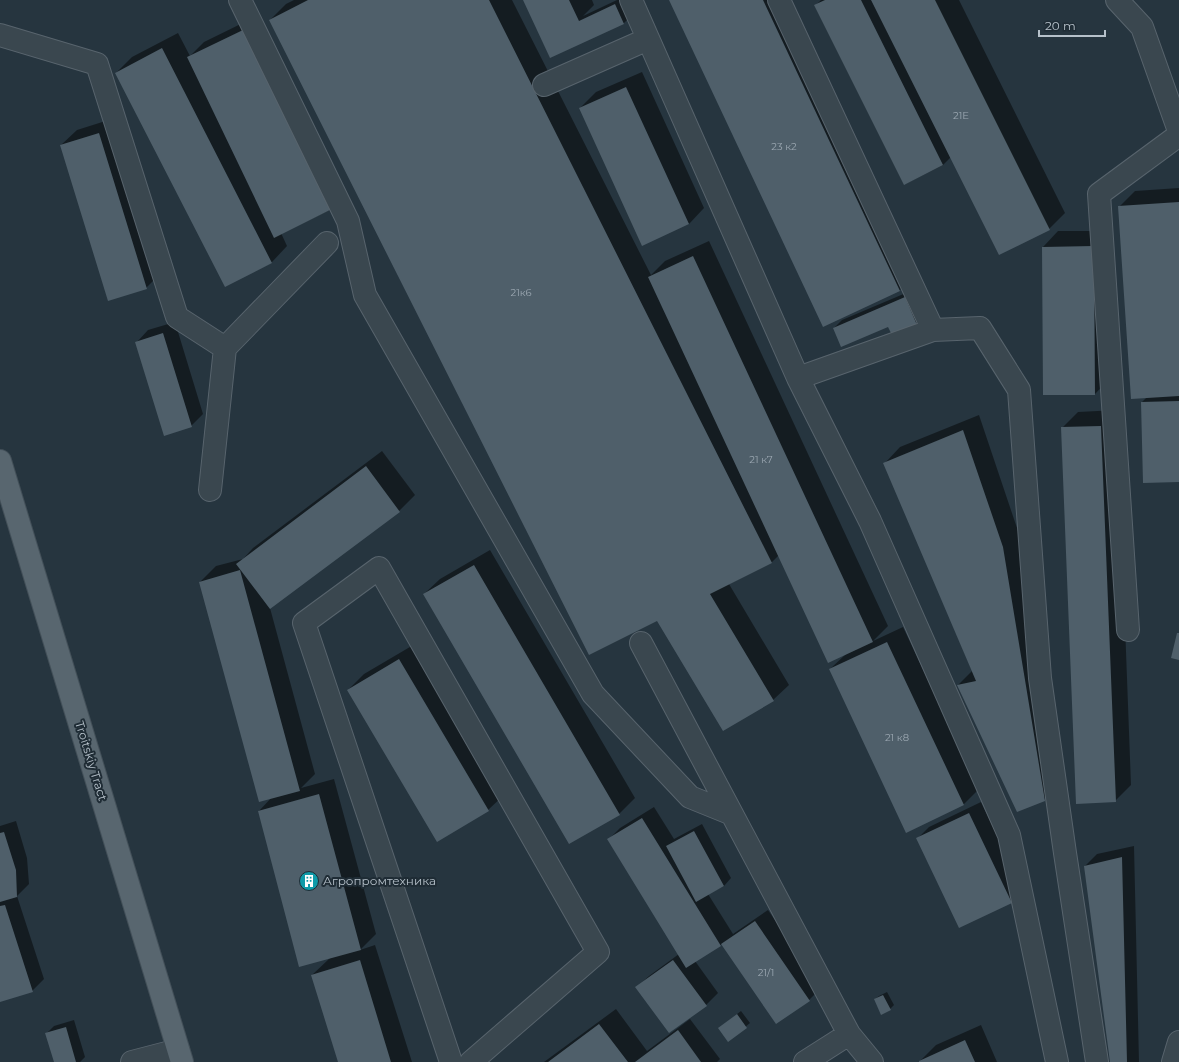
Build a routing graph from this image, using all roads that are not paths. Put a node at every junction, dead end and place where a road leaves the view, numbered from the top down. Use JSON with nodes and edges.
{"nodes":[{"id":1,"x":240,"y":0,"type":"edge"},
{"id":2,"x":631,"y":0,"type":"edge"},
{"id":3,"x":779,"y":0,"type":"edge"},
{"id":4,"x":1117,"y":0,"type":"edge"},
{"id":5,"x":0,"y":35,"type":"edge"},
{"id":6,"x":648,"y":39,"type":"junction"},
{"id":7,"x":544,"y":86,"type":"dead end"},
{"id":8,"x":1179,"y":131,"type":"edge"},
{"id":9,"x":1179,"y":135,"type":"edge"},
{"id":10,"x":327,"y":243,"type":"dead end"},
{"id":11,"x":934,"y":330,"type":"junction"},
{"id":12,"x":225,"y":348,"type":"junction"},
{"id":13,"x":798,"y":378,"type":"junction"},
{"id":14,"x":0,"y":461,"type":"edge"},
{"id":15,"x":210,"y":490,"type":"dead end"},
{"id":16,"x":4,"y":491,"type":"edge"},
{"id":17,"x":1128,"y":630,"type":"dead end"},
{"id":18,"x":641,"y":643,"type":"dead end"},
{"id":19,"x":732,"y":814,"type":"junction"},
{"id":20,"x":849,"y":1034,"type":"junction"},
{"id":21,"x":1179,"y":1042,"type":"edge"},
{"id":22,"x":180,"y":1056,"type":"edge"},
{"id":23,"x":132,"y":1062,"type":"edge"},
{"id":24,"x":451,"y":1062,"type":"edge"},
{"id":25,"x":472,"y":1062,"type":"edge"},
{"id":26,"x":805,"y":1062,"type":"edge"},
{"id":27,"x":872,"y":1062,"type":"edge"},
{"id":28,"x":1057,"y":1062,"type":"edge"},
{"id":29,"x":1097,"y":1062,"type":"edge"},
{"id":30,"x":1173,"y":1062,"type":"edge"}],
"edges":[{"from":1,"to":19,"type":"lane"},
{"from":2,"to":6,"type":"lane"},
{"from":3,"to":11,"type":"lane"},
{"from":4,"to":8,"type":"lane"},
{"from":5,"to":12,"type":"lane"},
{"from":6,"to":7,"type":"lane"},
{"from":6,"to":13,"type":"lane"},
{"from":9,"to":17,"type":"lane"},
{"from":10,"to":12,"type":"lane"},
{"from":11,"to":13,"type":"lane"},
{"from":11,"to":29,"type":"lane"},
{"from":12,"to":15,"type":"lane"},
{"from":13,"to":28,"type":"lane"},
{"from":14,"to":16,"type":"main road","name":"Troitskiy Tract"},
{"from":16,"to":22,"type":"main road","name":"Troitskiy Tract"},
{"from":18,"to":19,"type":"lane"},
{"from":19,"to":20,"type":"lane"},
{"from":20,"to":26,"type":"lane"},
{"from":20,"to":27,"type":"lane"},
{"from":21,"to":30,"type":"lane"},
{"from":22,"to":23,"type":"lane"},
{"from":24,"to":25,"type":"lane"}]}
